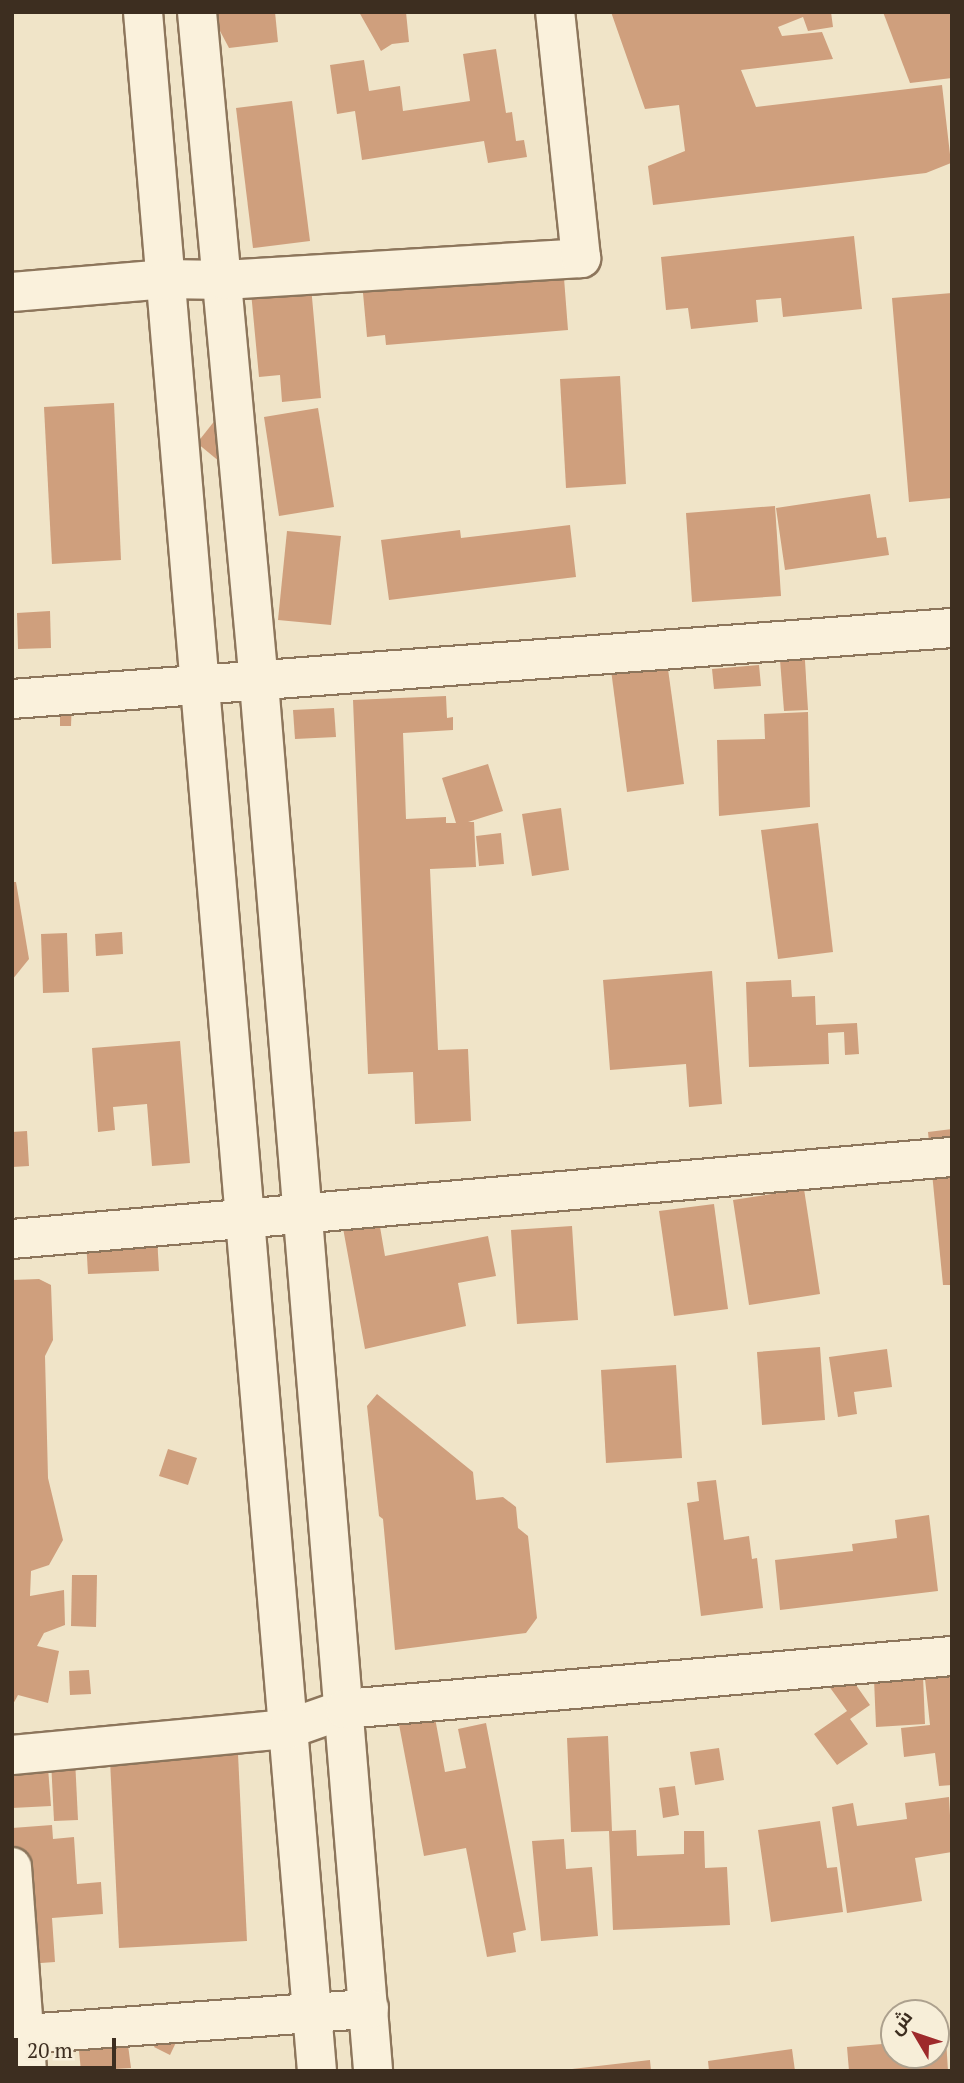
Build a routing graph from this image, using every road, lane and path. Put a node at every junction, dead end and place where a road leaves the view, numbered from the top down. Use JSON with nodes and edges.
{"nodes":[{"id":1,"x":143,"y":12,"type":"edge"},
{"id":2,"x":197,"y":12,"type":"edge"},
{"id":3,"x":555,"y":12,"type":"edge"},
{"id":4,"x":166,"y":279,"type":"junction"},
{"id":5,"x":224,"y":280,"type":"junction"},
{"id":6,"x":12,"y":292,"type":"edge"},
{"id":7,"x":952,"y":628,"type":"edge"},
{"id":8,"x":259,"y":683,"type":"junction"},
{"id":9,"x":200,"y":684,"type":"junction"},
{"id":10,"x":12,"y":699,"type":"edge"},
{"id":11,"x":952,"y":1157,"type":"edge"},
{"id":12,"x":303,"y":1217,"type":"junction"},
{"id":13,"x":245,"y":1220,"type":"junction"},
{"id":14,"x":12,"y":1239,"type":"edge"},
{"id":15,"x":952,"y":1656,"type":"edge"},
{"id":16,"x":345,"y":1709,"type":"junction"},
{"id":17,"x":288,"y":1729,"type":"junction"},
{"id":18,"x":12,"y":1755,"type":"edge"},
{"id":19,"x":12,"y":1867,"type":"edge"},
{"id":20,"x":369,"y":2009,"type":"junction"},
{"id":21,"x":312,"y":2013,"type":"junction"},
{"id":22,"x":21,"y":2047,"type":"edge"},
{"id":23,"x":317,"y":2071,"type":"edge"},
{"id":24,"x":373,"y":2071,"type":"edge"}],
"edges":[{"from":1,"to":4,"type":"street"},
{"from":2,"to":5,"type":"street"},
{"from":3,"to":5,"type":"street"},
{"from":4,"to":5,"type":"street"},
{"from":4,"to":6,"type":"street"},
{"from":4,"to":9,"type":"street"},
{"from":5,"to":8,"type":"street"},
{"from":7,"to":8,"type":"street"},
{"from":8,"to":9,"type":"street"},
{"from":8,"to":12,"type":"street"},
{"from":9,"to":10,"type":"street"},
{"from":9,"to":13,"type":"street"},
{"from":11,"to":12,"type":"street"},
{"from":12,"to":13,"type":"street"},
{"from":12,"to":16,"type":"street"},
{"from":13,"to":14,"type":"street"},
{"from":13,"to":17,"type":"street"},
{"from":15,"to":16,"type":"street"},
{"from":16,"to":17,"type":"street"},
{"from":16,"to":20,"type":"street"},
{"from":17,"to":18,"type":"street"},
{"from":17,"to":21,"type":"street"},
{"from":19,"to":22,"type":"street"},
{"from":20,"to":21,"type":"street"},
{"from":20,"to":24,"type":"street"},
{"from":21,"to":22,"type":"street"},
{"from":21,"to":23,"type":"street"}]}
